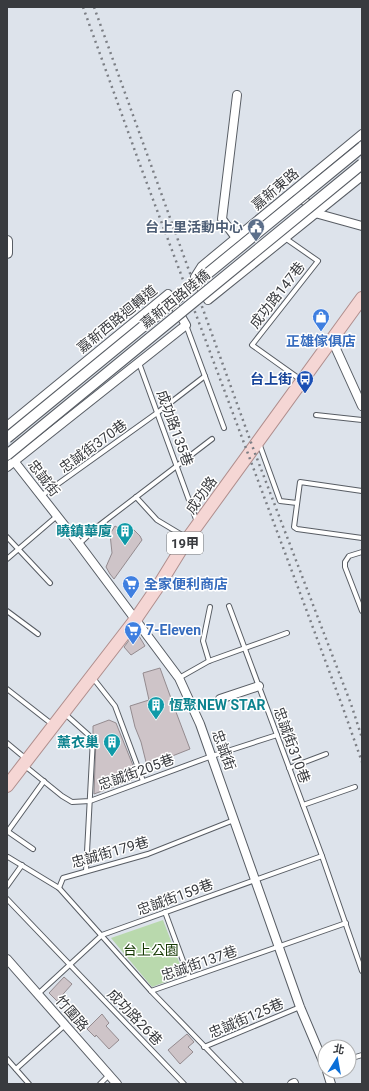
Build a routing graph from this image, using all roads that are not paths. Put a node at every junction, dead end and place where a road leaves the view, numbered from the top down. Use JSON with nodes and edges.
{"nodes":[{"id":1,"x":237,"y":95,"type":"dead end"},
{"id":2,"x":362,"y":134,"type":"edge"},
{"id":3,"x":362,"y":147,"type":"edge"},
{"id":4,"x":362,"y":164,"type":"edge"},
{"id":5,"x":362,"y":176,"type":"edge"},
{"id":6,"x":295,"y":189,"type":"junction"},
{"id":7,"x":315,"y":213,"type":"junction"},
{"id":8,"x":362,"y":226,"type":"edge"},
{"id":9,"x":236,"y":238,"type":"junction"},
{"id":10,"x":284,"y":238,"type":"junction"},
{"id":11,"x":7,"y":242,"type":"edge"},
{"id":12,"x":7,"y":253,"type":"edge"},
{"id":13,"x":362,"y":298,"type":"edge"},
{"id":14,"x":186,"y":325,"type":"junction"},
{"id":15,"x":332,"y":340,"type":"junction"},
{"id":16,"x":139,"y":363,"type":"junction"},
{"id":17,"x":205,"y":376,"type":"junction"},
{"id":18,"x":302,"y":381,"type":"junction"},
{"id":19,"x":362,"y":406,"type":"edge"},
{"id":20,"x":157,"y":413,"type":"junction"},
{"id":21,"x":316,"y":416,"type":"dead end"},
{"id":22,"x":362,"y":420,"type":"edge"},
{"id":23,"x":7,"y":426,"type":"edge"},
{"id":24,"x":224,"y":428,"type":"dead end"},
{"id":25,"x":7,"y":438,"type":"edge"},
{"id":26,"x":212,"y":439,"type":"dead end"},
{"id":27,"x":258,"y":441,"type":"junction"},
{"id":28,"x":10,"y":458,"type":"edge"},
{"id":29,"x":7,"y":467,"type":"edge"},
{"id":30,"x":177,"y":467,"type":"junction"},
{"id":31,"x":362,"y":491,"type":"edge"},
{"id":32,"x":41,"y":497,"type":"junction"},
{"id":33,"x":136,"y":497,"type":"junction"},
{"id":34,"x":297,"y":503,"type":"junction"},
{"id":35,"x":56,"y":516,"type":"junction"},
{"id":36,"x":198,"y":524,"type":"junction"},
{"id":37,"x":7,"y":537,"type":"edge"},
{"id":38,"x":188,"y":538,"type":"junction"},
{"id":39,"x":362,"y":538,"type":"edge"},
{"id":40,"x":78,"y":544,"type":"junction"},
{"id":41,"x":18,"y":549,"type":"junction"},
{"id":42,"x":362,"y":552,"type":"edge"},
{"id":43,"x":7,"y":559,"type":"edge"},
{"id":44,"x":50,"y":583,"type":"dead end"},
{"id":45,"x":361,"y":605,"type":"edge"},
{"id":46,"x":229,"y":606,"type":"dead end"},
{"id":47,"x":210,"y":607,"type":"dead end"},
{"id":48,"x":7,"y":611,"type":"edge"},
{"id":49,"x":362,"y":611,"type":"edge"},
{"id":50,"x":136,"y":620,"type":"junction"},
{"id":51,"x":287,"y":633,"type":"dead end"},
{"id":52,"x":38,"y":634,"type":"dead end"},
{"id":53,"x":245,"y":648,"type":"junction"},
{"id":54,"x":209,"y":661,"type":"junction"},
{"id":55,"x":92,"y":676,"type":"junction"},
{"id":56,"x":179,"y":678,"type":"junction"},
{"id":57,"x":259,"y":686,"type":"junction"},
{"id":58,"x":7,"y":689,"type":"edge"},
{"id":59,"x":220,"y":699,"type":"dead end"},
{"id":60,"x":64,"y":712,"type":"junction"},
{"id":61,"x":53,"y":726,"type":"junction"},
{"id":62,"x":277,"y":735,"type":"junction"},
{"id":63,"x":7,"y":744,"type":"edge"},
{"id":64,"x":326,"y":754,"type":"dead end"},
{"id":65,"x":212,"y":756,"type":"junction"},
{"id":66,"x":25,"y":762,"type":"junction"},
{"id":67,"x":288,"y":768,"type":"junction"},
{"id":68,"x":44,"y":781,"type":"junction"},
{"id":69,"x":142,"y":781,"type":"junction"},
{"id":70,"x":7,"y":786,"type":"edge"},
{"id":71,"x":355,"y":787,"type":"dead end"},
{"id":72,"x":90,"y":800,"type":"junction"},
{"id":73,"x":303,"y":805,"type":"junction"},
{"id":74,"x":234,"y":820,"type":"junction"},
{"id":75,"x":7,"y":831,"type":"edge"},
{"id":76,"x":33,"y":849,"type":"dead end"},
{"id":77,"x":8,"y":856,"type":"dead end"},
{"id":78,"x":322,"y":856,"type":"junction"},
{"id":79,"x":22,"y":865,"type":"junction"},
{"id":80,"x":86,"y":871,"type":"junction"},
{"id":81,"x":255,"y":879,"type":"junction"},
{"id":82,"x":7,"y":886,"type":"edge"},
{"id":83,"x":59,"y":888,"type":"junction"},
{"id":84,"x":7,"y":899,"type":"edge"},
{"id":85,"x":165,"y":912,"type":"junction"},
{"id":86,"x":346,"y":923,"type":"junction"},
{"id":87,"x":102,"y":935,"type":"junction"},
{"id":88,"x":278,"y":946,"type":"junction"},
{"id":89,"x":7,"y":959,"type":"edge"},
{"id":90,"x":70,"y":964,"type":"junction"},
{"id":91,"x":362,"y":971,"type":"edge"},
{"id":92,"x":189,"y":978,"type":"junction"},
{"id":93,"x":151,"y":991,"type":"junction"},
{"id":94,"x":38,"y":994,"type":"junction"},
{"id":95,"x":300,"y":1007,"type":"junction"},
{"id":96,"x":65,"y":1025,"type":"junction"},
{"id":97,"x":204,"y":1047,"type":"junction"},
{"id":98,"x":317,"y":1047,"type":"edge"},
{"id":99,"x":7,"y":1059,"type":"edge"},
{"id":100,"x":16,"y":1069,"type":"junction"},
{"id":101,"x":109,"y":1075,"type":"junction"},
{"id":102,"x":29,"y":1084,"type":"edge"},
{"id":103,"x":100,"y":1084,"type":"edge"},
{"id":104,"x":117,"y":1084,"type":"edge"},
{"id":105,"x":184,"y":1084,"type":"edge"},
{"id":106,"x":241,"y":1084,"type":"edge"}],
"edges":[{"from":1,"to":9,"type":"street"},
{"from":2,"to":6,"type":"street","name":"嘉新東路"},
{"from":3,"to":25,"type":"street","name":"嘉新西路陸橋","bridge":true},
{"from":4,"to":28,"type":"street","name":"嘉新西路陸橋","bridge":true},
{"from":5,"to":7,"type":"street","name":"嘉新東路"},
{"from":6,"to":7,"type":"street"},
{"from":6,"to":9,"type":"street","name":"嘉新東路"},
{"from":7,"to":8,"type":"street"},
{"from":7,"to":10,"type":"street","name":"嘉新東路"},
{"from":9,"to":10,"type":"street","name":"嘉新東路"},
{"from":10,"to":18,"type":"lane","name":"成功路147巷"},
{"from":11,"to":12,"type":"street"},
{"from":13,"to":15,"type":"main road","name":"成功路","number":"19甲"},
{"from":14,"to":16,"type":"street"},
{"from":14,"to":17,"type":"lane"},
{"from":14,"to":23,"type":"street","name":"嘉新西路迴轉道"},
{"from":15,"to":18,"type":"main road","name":"成功路","number":"19甲"},
{"from":15,"to":19,"type":"street"},
{"from":16,"to":20,"type":"lane","name":"成功路135巷"},
{"from":16,"to":28,"type":"street"},
{"from":17,"to":20,"type":"lane","name":"忠誠街370巷"},
{"from":17,"to":24,"type":"lane"},
{"from":18,"to":27,"type":"main road","name":"成功路","number":"19甲"},
{"from":20,"to":30,"type":"lane","name":"成功路135巷"},
{"from":20,"to":32,"type":"lane","name":"忠誠街370巷"},
{"from":21,"to":22,"type":"lane"},
{"from":26,"to":30,"type":"lane"},
{"from":27,"to":34,"type":"lane"},
{"from":27,"to":36,"type":"main road","name":"成功路","number":"19甲"},
{"from":28,"to":29,"type":"street"},
{"from":28,"to":32,"type":"street","name":"忠誠街"},
{"from":30,"to":33,"type":"lane"},
{"from":30,"to":36,"type":"lane","name":"成功路135巷"},
{"from":31,"to":34,"type":"lane"},
{"from":32,"to":35,"type":"street","name":"忠誠街"},
{"from":33,"to":38,"type":"lane"},
{"from":33,"to":40,"type":"lane"},
{"from":34,"to":39,"type":"lane"},
{"from":35,"to":40,"type":"street","name":"忠誠街"},
{"from":35,"to":41,"type":"lane"},
{"from":36,"to":38,"type":"main road","name":"成功路","number":"19甲"},
{"from":37,"to":41,"type":"lane"},
{"from":38,"to":50,"type":"main road","name":"成功路","number":"19甲"},
{"from":40,"to":50,"type":"street","name":"忠誠街"},
{"from":41,"to":43,"type":"lane"},
{"from":41,"to":44,"type":"lane"},
{"from":42,"to":45,"type":"lane"},
{"from":45,"to":49,"type":"lane"},
{"from":46,"to":53,"type":"lane","name":"忠誠街310巷"},
{"from":47,"to":54,"type":"lane"},
{"from":48,"to":52,"type":"lane"},
{"from":50,"to":55,"type":"main road","name":"成功路","number":"19甲"},
{"from":50,"to":56,"type":"street","name":"忠誠街"},
{"from":51,"to":53,"type":"lane"},
{"from":53,"to":54,"type":"lane"},
{"from":53,"to":57,"type":"lane","name":"忠誠街310巷"},
{"from":54,"to":56,"type":"lane"},
{"from":55,"to":60,"type":"main road","name":"成功路","number":"19甲"},
{"from":55,"to":69,"type":"lane"},
{"from":56,"to":65,"type":"street","name":"忠誠街"},
{"from":57,"to":59,"type":"street"},
{"from":57,"to":62,"type":"lane","name":"忠誠街310巷"},
{"from":58,"to":61,"type":"lane"},
{"from":60,"to":61,"type":"main road","name":"成功路","number":"19甲"},
{"from":60,"to":72,"type":"lane"},
{"from":61,"to":66,"type":"main road","name":"成功路","number":"19甲"},
{"from":62,"to":65,"type":"lane","name":"忠誠街205巷"},
{"from":62,"to":67,"type":"lane","name":"忠誠街310巷"},
{"from":63,"to":66,"type":"lane"},
{"from":64,"to":67,"type":"lane"},
{"from":65,"to":69,"type":"lane","name":"忠誠街205巷"},
{"from":65,"to":74,"type":"street","name":"忠誠街"},
{"from":66,"to":68,"type":"lane"},
{"from":66,"to":70,"type":"main road","name":"成功路","number":"19甲"},
{"from":67,"to":73,"type":"lane","name":"忠誠街310巷"},
{"from":68,"to":72,"type":"lane"},
{"from":68,"to":75,"type":"lane"},
{"from":69,"to":72,"type":"lane","name":"忠誠街205巷"},
{"from":71,"to":73,"type":"lane"},
{"from":72,"to":80,"type":"lane","name":"忠誠街205巷"},
{"from":73,"to":78,"type":"lane","name":"忠誠街310巷"},
{"from":74,"to":80,"type":"lane","name":"忠誠街179巷"},
{"from":74,"to":81,"type":"street","name":"忠誠街"},
{"from":75,"to":76,"type":"lane"},
{"from":77,"to":79,"type":"lane"},
{"from":78,"to":81,"type":"lane","name":"忠誠街159巷"},
{"from":78,"to":86,"type":"lane","name":"忠誠街310巷"},
{"from":79,"to":82,"type":"lane"},
{"from":79,"to":83,"type":"lane"},
{"from":80,"to":83,"type":"lane","name":"忠誠街179巷"},
{"from":81,"to":85,"type":"lane","name":"忠誠街159巷"},
{"from":81,"to":88,"type":"street","name":"忠誠街"},
{"from":83,"to":87,"type":"lane"},
{"from":84,"to":90,"type":"lane","name":"成功路26巷"},
{"from":85,"to":87,"type":"lane","name":"忠誠街159巷"},
{"from":85,"to":92,"type":"lane"},
{"from":86,"to":88,"type":"lane","name":"忠誠街137巷"},
{"from":86,"to":91,"type":"lane","name":"忠誠街310巷"},
{"from":87,"to":90,"type":"lane"},
{"from":87,"to":93,"type":"lane","name":"忠誠街137巷"},
{"from":88,"to":92,"type":"lane","name":"忠誠街137巷"},
{"from":88,"to":95,"type":"street","name":"忠誠街"},
{"from":89,"to":94,"type":"street","name":"竹圍路"},
{"from":90,"to":94,"type":"lane"},
{"from":90,"to":105,"type":"lane","name":"成功路26巷"},
{"from":92,"to":93,"type":"lane","name":"忠誠街137巷"},
{"from":93,"to":97,"type":"lane","name":"忠誠街125巷"},
{"from":94,"to":96,"type":"street","name":"竹圍路"},
{"from":95,"to":97,"type":"lane","name":"忠誠街125巷"},
{"from":95,"to":98,"type":"street","name":"忠誠街"},
{"from":96,"to":100,"type":"lane"},
{"from":96,"to":101,"type":"street","name":"竹圍路"},
{"from":97,"to":106,"type":"lane"},
{"from":99,"to":100,"type":"lane"},
{"from":100,"to":102,"type":"lane"},
{"from":101,"to":103,"type":"lane"},
{"from":101,"to":104,"type":"street","name":"竹圍路"}]}
